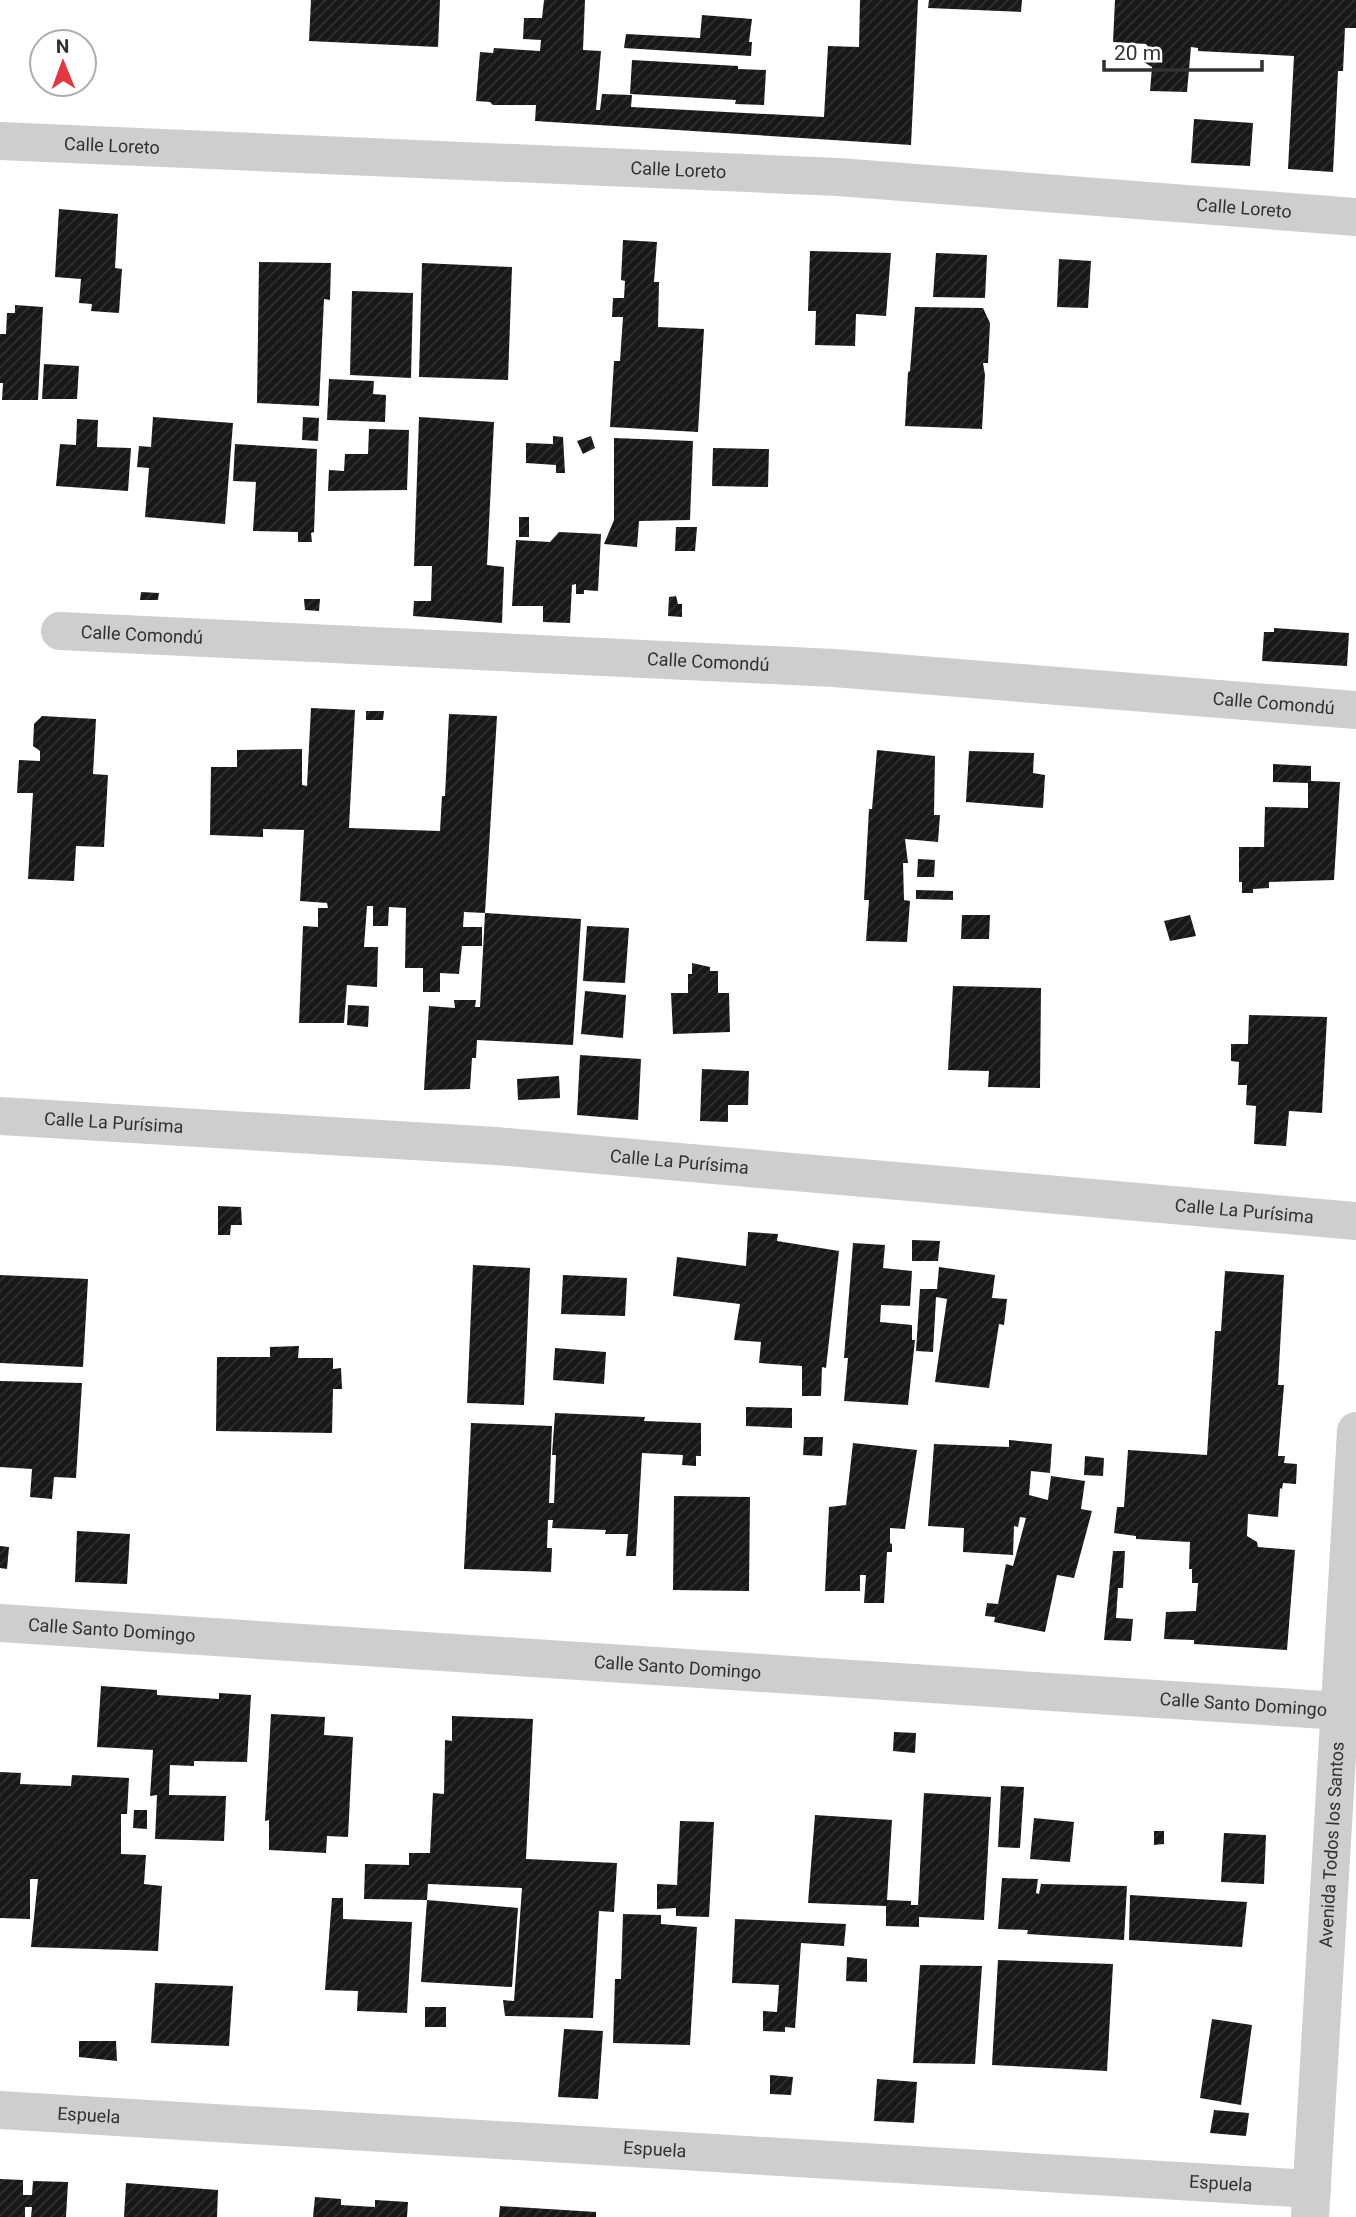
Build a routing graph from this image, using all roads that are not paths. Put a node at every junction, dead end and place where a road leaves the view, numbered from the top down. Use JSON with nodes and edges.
{"nodes":[{"id":1,"x":0,"y":141,"type":"edge"},
{"id":2,"x":1356,"y":217,"type":"edge"},
{"id":3,"x":60,"y":631,"type":"dead end"},
{"id":4,"x":1356,"y":710,"type":"edge"},
{"id":5,"x":0,"y":1116,"type":"edge"},
{"id":6,"x":1356,"y":1221,"type":"edge"},
{"id":7,"x":1356,"y":1431,"type":"edge"},
{"id":8,"x":0,"y":1623,"type":"edge"},
{"id":9,"x":1348,"y":1712,"type":"edge"},
{"id":10,"x":0,"y":2110,"type":"edge"},
{"id":11,"x":1311,"y":2203,"type":"edge"}],
"edges":[{"from":1,"to":2,"type":"street","name":"Calle Loreto"},
{"from":3,"to":4,"type":"street","name":"Calle Comondú"},
{"from":5,"to":6,"type":"street","name":"Calle La Purísima"},
{"from":7,"to":9,"type":"street","name":"Avenida Todos los Santos"},
{"from":8,"to":9,"type":"street","name":"Calle Santo Domingo"},
{"from":9,"to":11,"type":"street","name":"Avenida Todos los Santos"},
{"from":10,"to":11,"type":"street","name":"Espuela"}]}
